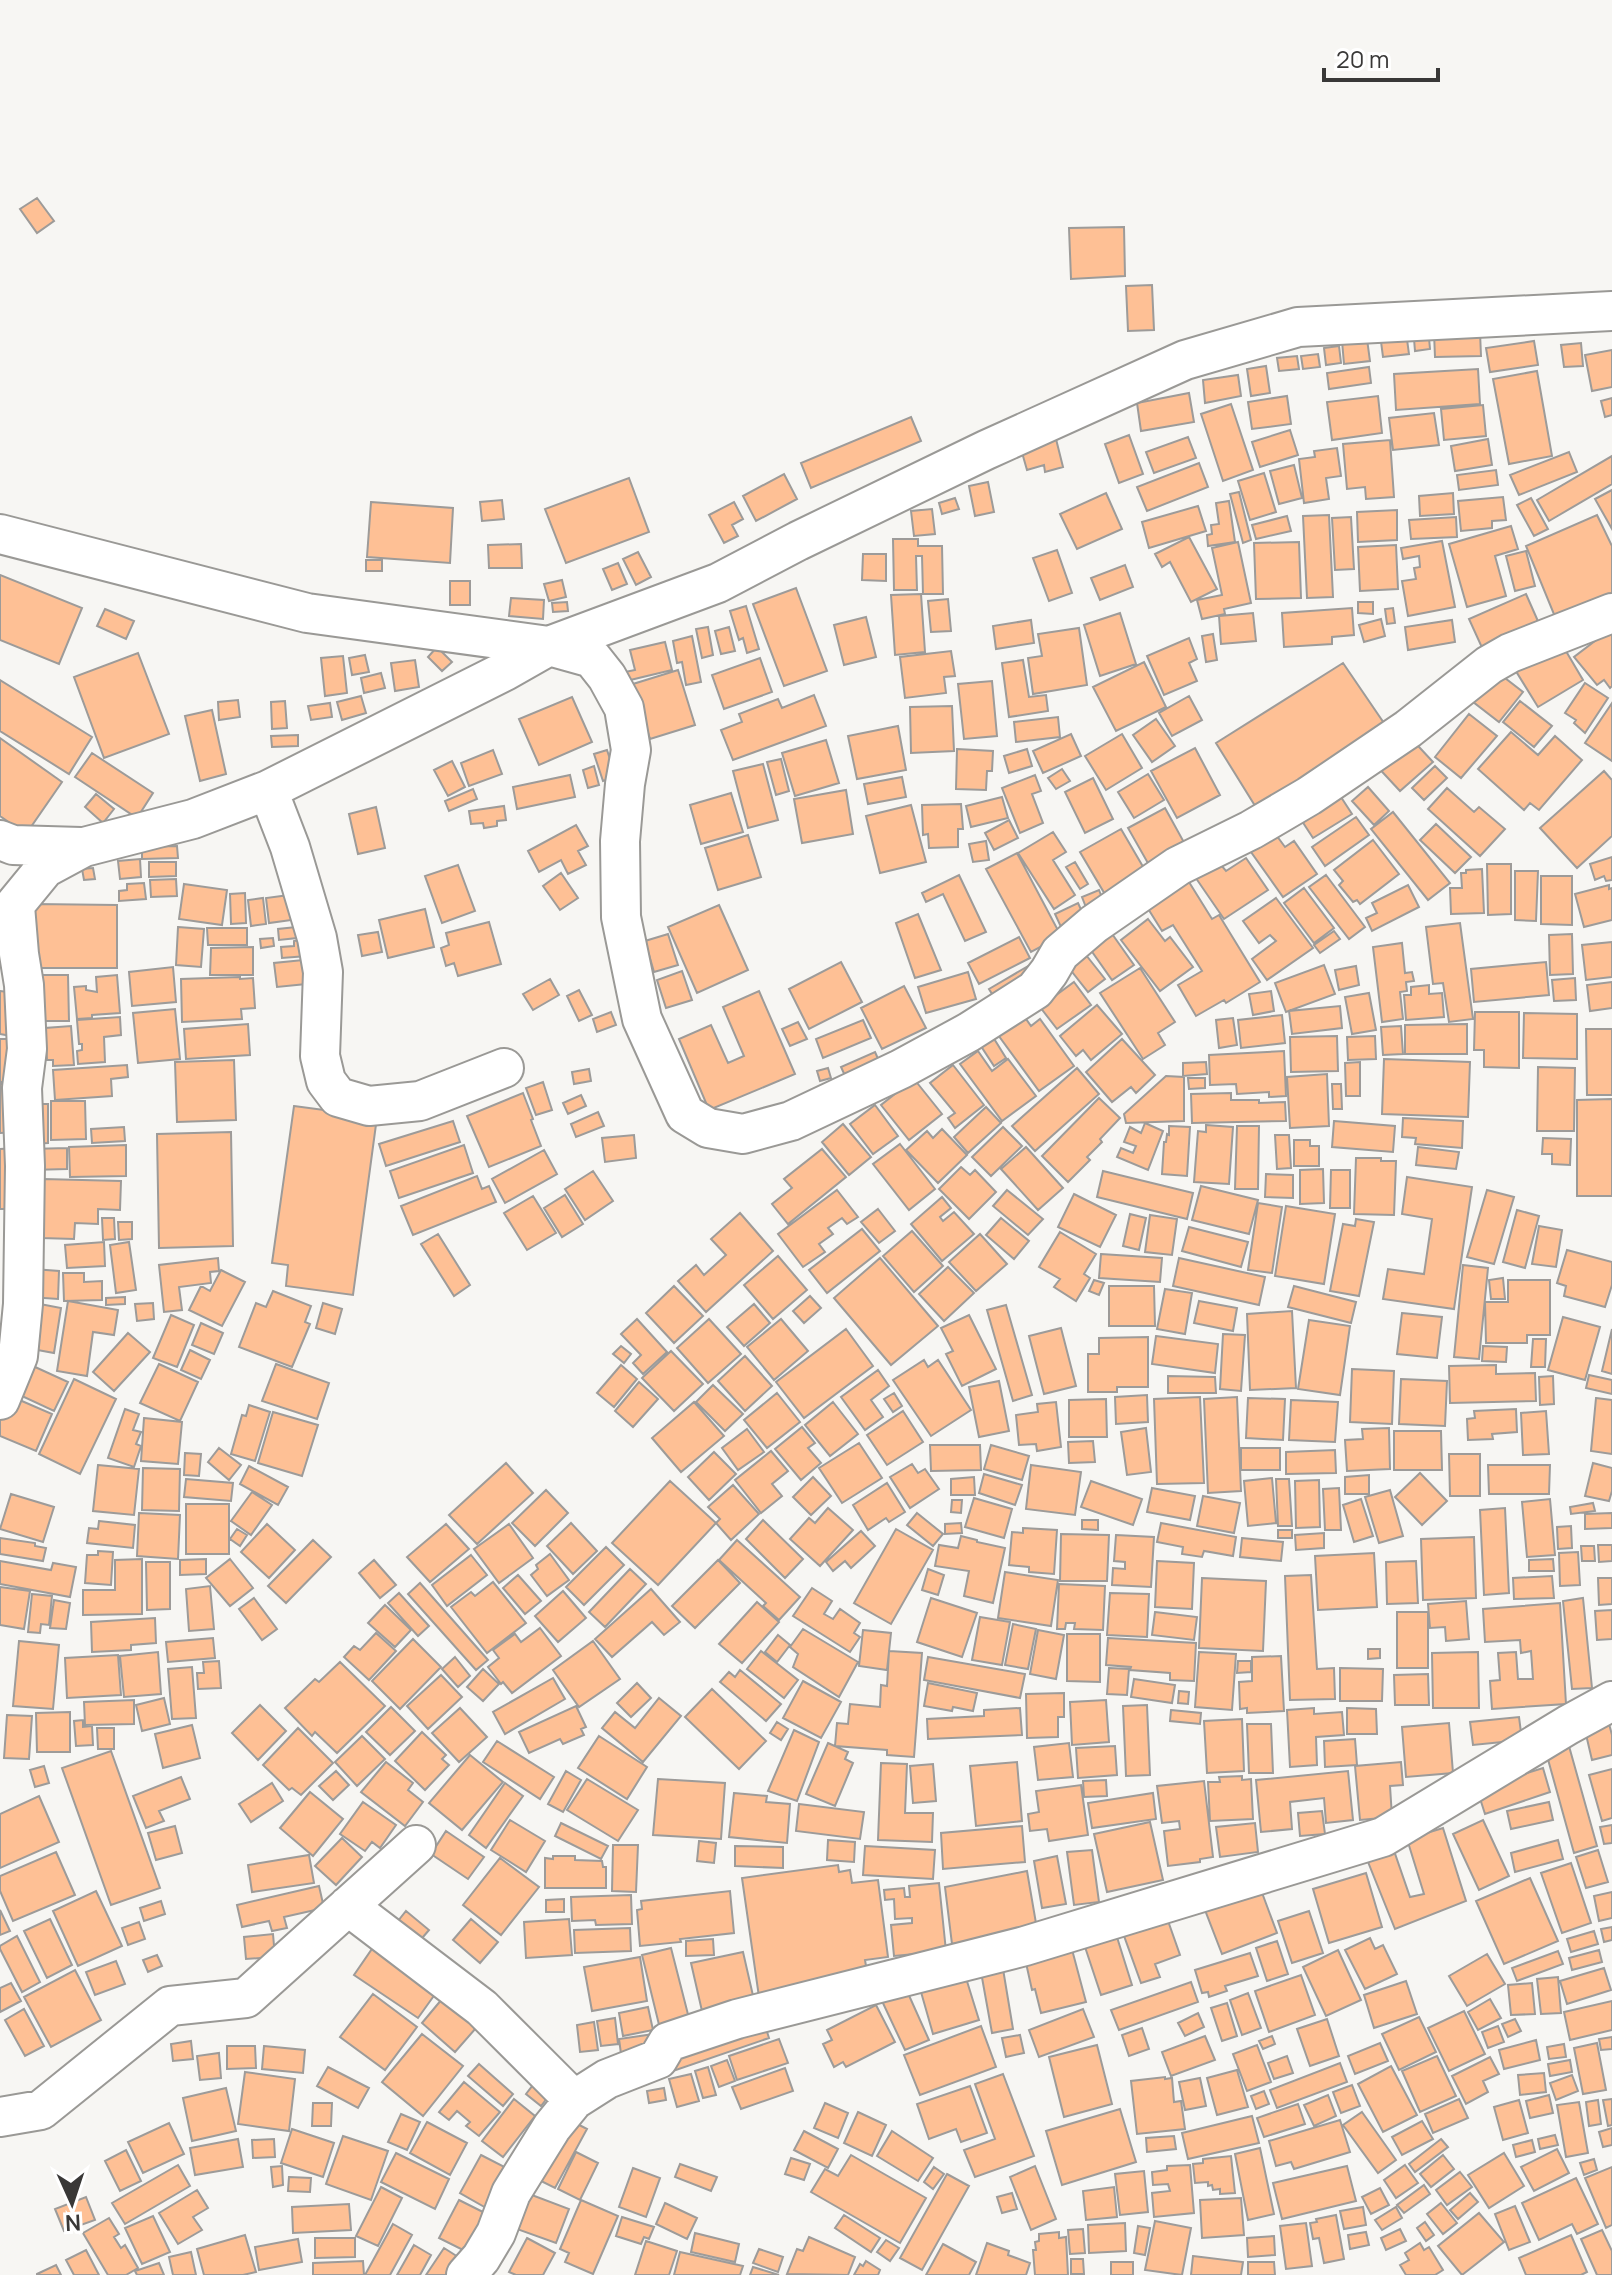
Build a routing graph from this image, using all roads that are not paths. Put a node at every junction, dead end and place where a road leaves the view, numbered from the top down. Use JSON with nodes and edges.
{"nodes":[{"id":1,"x":1612,"y":311,"type":"edge"},
{"id":2,"x":0,"y":534,"type":"edge"},
{"id":3,"x":1612,"y":613,"type":"edge"},
{"id":4,"x":549,"y":646,"type":"junction"},
{"id":5,"x":268,"y":790,"type":"junction"},
{"id":6,"x":0,"y":840,"type":"edge"},
{"id":7,"x":84,"y":847,"type":"junction"},
{"id":8,"x":8,"y":915,"type":"edge"},
{"id":9,"x":504,"y":1068,"type":"dead end"},
{"id":10,"x":0,"y":1400,"type":"edge"},
{"id":11,"x":1612,"y":1701,"type":"edge"},
{"id":12,"x":416,"y":1845,"type":"dead end"},
{"id":13,"x":348,"y":1906,"type":"junction"},
{"id":14,"x":574,"y":2100,"type":"junction"},
{"id":15,"x":0,"y":2117,"type":"edge"},
{"id":16,"x":466,"y":2275,"type":"edge"}],
"edges":[{"from":1,"to":4,"type":"street"},
{"from":2,"to":4,"type":"street"},
{"from":3,"to":4,"type":"street"},
{"from":4,"to":5,"type":"street"},
{"from":5,"to":7,"type":"street"},
{"from":5,"to":9,"type":"street"},
{"from":6,"to":7,"type":"street"},
{"from":7,"to":8,"type":"street"},
{"from":8,"to":10,"type":"street"},
{"from":11,"to":14,"type":"street"},
{"from":12,"to":13,"type":"street"},
{"from":13,"to":14,"type":"street"},
{"from":13,"to":15,"type":"street"},
{"from":14,"to":16,"type":"street"}]}
